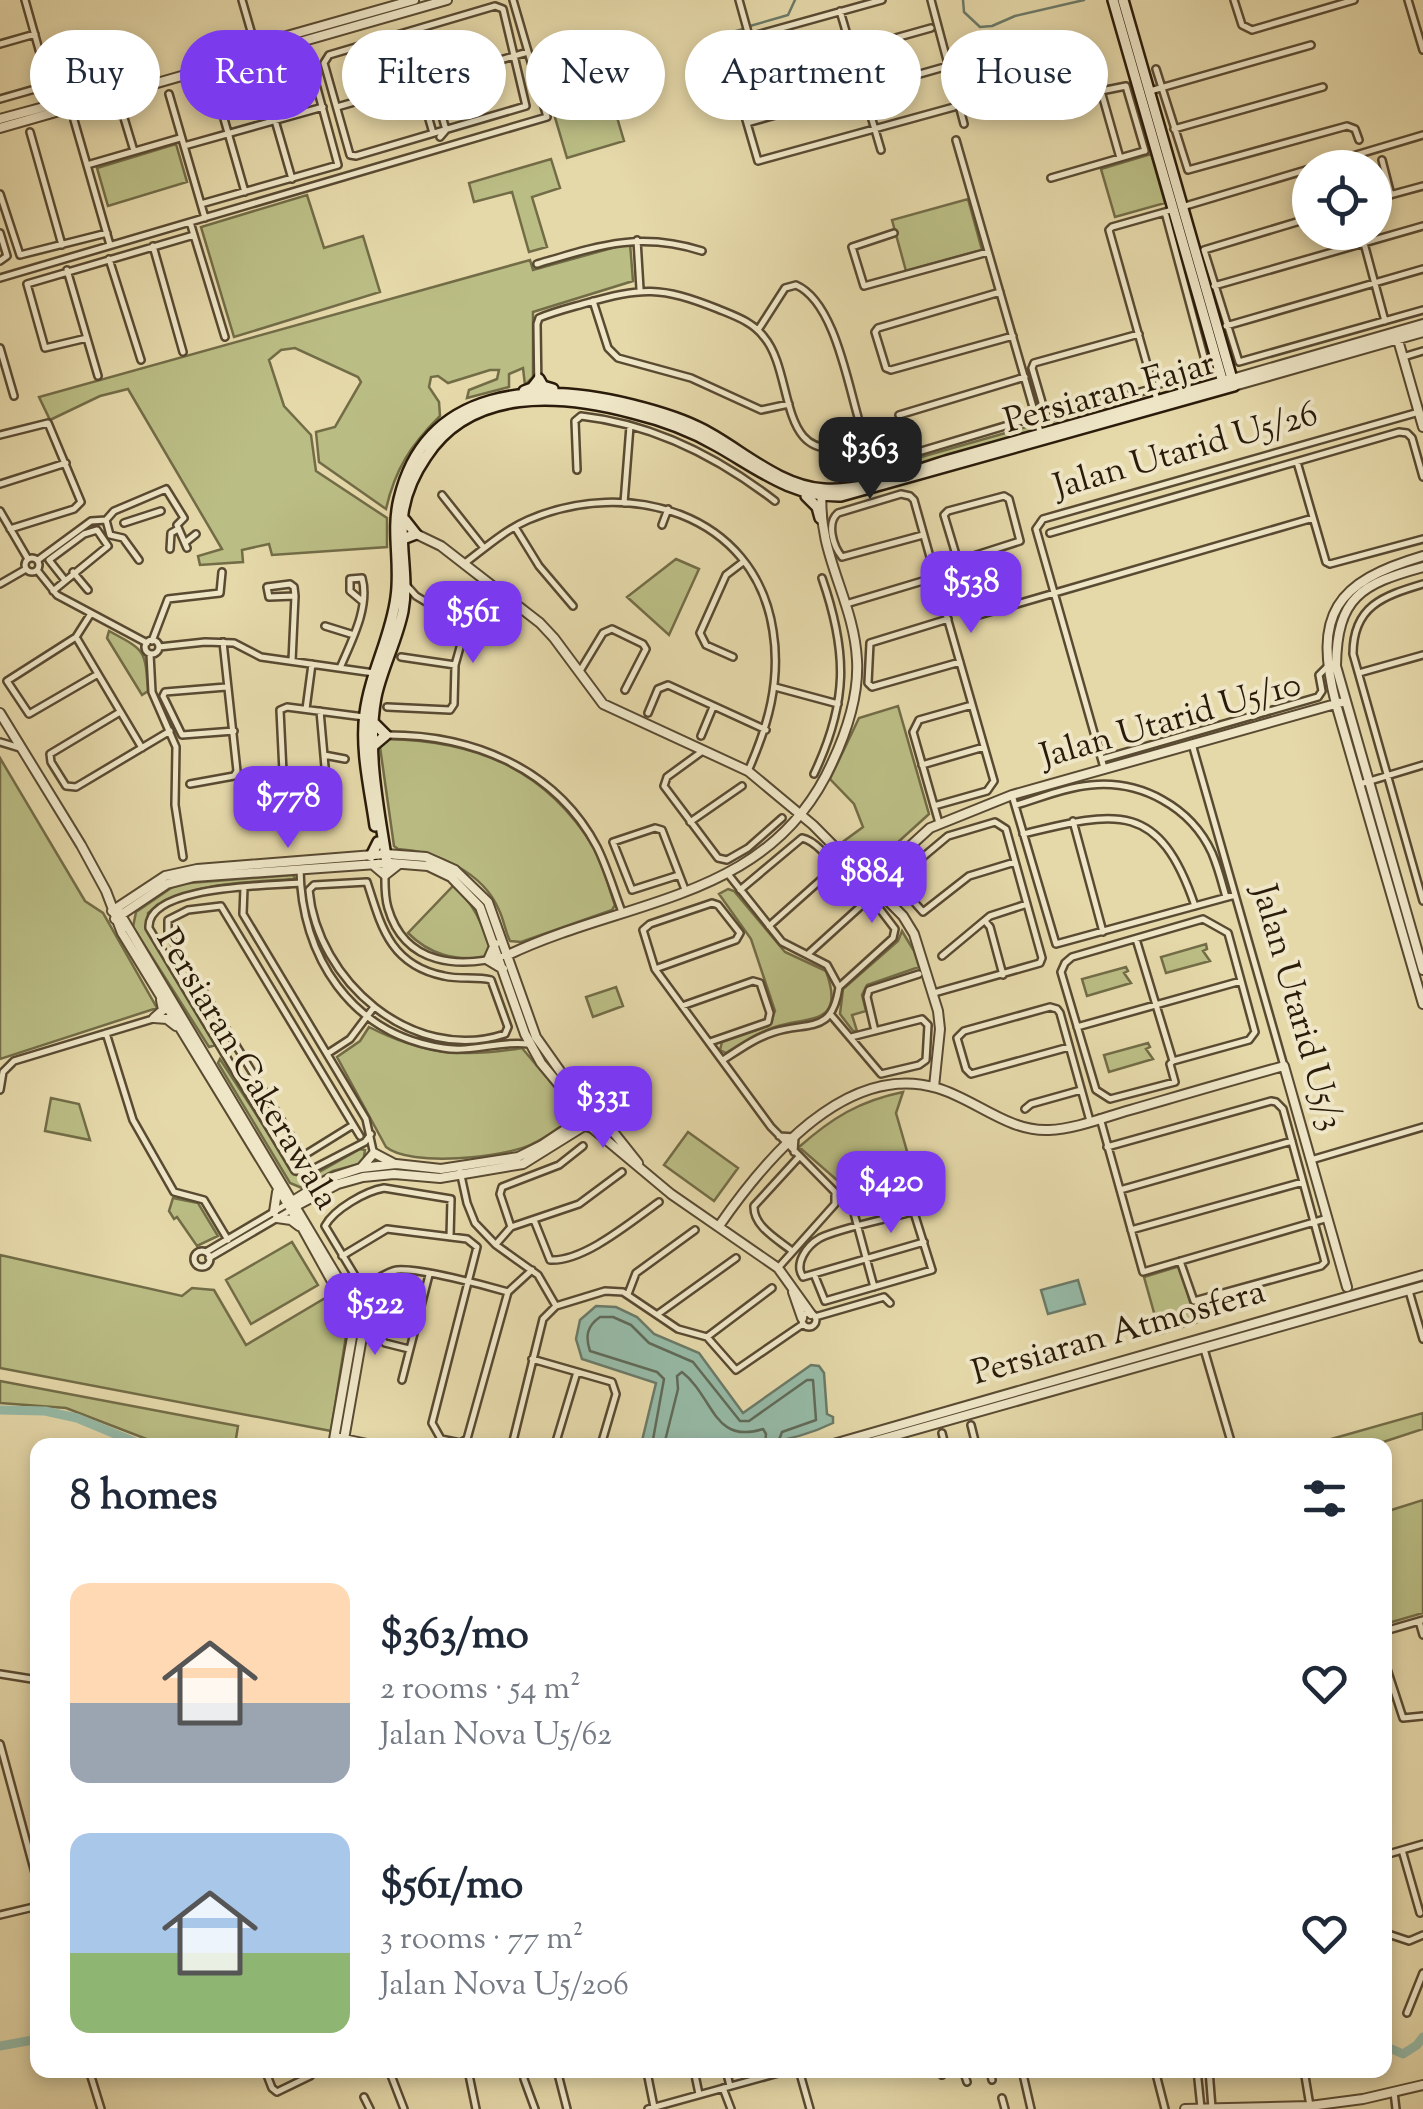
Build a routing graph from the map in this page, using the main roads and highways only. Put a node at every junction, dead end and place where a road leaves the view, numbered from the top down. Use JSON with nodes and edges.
{"nodes":[{"id":1,"x":1114,"y":0,"type":"edge"},
{"id":2,"x":1123,"y":0,"type":"edge"},
{"id":3,"x":1160,"y":147,"type":"junction"},
{"id":4,"x":1228,"y":384,"type":"junction"},
{"id":5,"x":513,"y":394,"type":"junction"},
{"id":6,"x":570,"y":394,"type":"junction"},
{"id":7,"x":538,"y":396,"type":"junction"},
{"id":8,"x":1042,"y":438,"type":"junction"},
{"id":9,"x":914,"y":474,"type":"junction"},
{"id":10,"x":793,"y":490,"type":"junction"},
{"id":11,"x":821,"y":493,"type":"junction"},
{"id":12,"x":840,"y":496,"type":"junction"},
{"id":13,"x":403,"y":514,"type":"junction"},
{"id":14,"x":400,"y":533,"type":"junction"},
{"id":15,"x":368,"y":718,"type":"junction"},
{"id":16,"x":368,"y":735,"type":"junction"},
{"id":17,"x":372,"y":749,"type":"junction"},
{"id":18,"x":381,"y":842,"type":"junction"},
{"id":19,"x":385,"y":861,"type":"road end"}],
"edges":[{"from":1,"to":3,"type":"main road"},
{"from":2,"to":3,"type":"main road"},
{"from":3,"to":4,"type":"main road"},
{"from":4,"to":8,"type":"main road","name":"Persiaran Fajar"},
{"from":4,"to":8,"type":"main road","name":"Persiaran Fajar"},
{"from":5,"to":6,"type":"main road"},
{"from":5,"to":7,"type":"main road"},
{"from":5,"to":14,"type":"main road"},
{"from":6,"to":7,"type":"main road"},
{"from":6,"to":11,"type":"main road"},
{"from":7,"to":10,"type":"main road","name":"Persiaran Fajar"},
{"from":7,"to":13,"type":"main road","name":"Persiaran Fajar"},
{"from":8,"to":9,"type":"main road","name":"Persiaran Fajar"},
{"from":9,"to":11,"type":"main road"},
{"from":9,"to":12,"type":"main road","name":"Persiaran Fajar"},
{"from":10,"to":11,"type":"main road","name":"Persiaran Fajar"},
{"from":10,"to":12,"type":"main road"},
{"from":11,"to":12,"type":"main road","name":"Persiaran Fajar"},
{"from":13,"to":14,"type":"main road","name":"Persiaran Fajar"},
{"from":13,"to":14,"type":"main road"},
{"from":14,"to":15,"type":"main road"},
{"from":14,"to":15,"type":"main road","name":"Persiaran Fajar"},
{"from":15,"to":16,"type":"main road","name":"Persiaran Fajar"},
{"from":15,"to":17,"type":"main road"},
{"from":16,"to":17,"type":"main road","name":"Persiaran Fajar"},
{"from":16,"to":18,"type":"main road"},
{"from":17,"to":18,"type":"main road","name":"Persiaran Fajar"},
{"from":18,"to":19,"type":"main road"}]}
